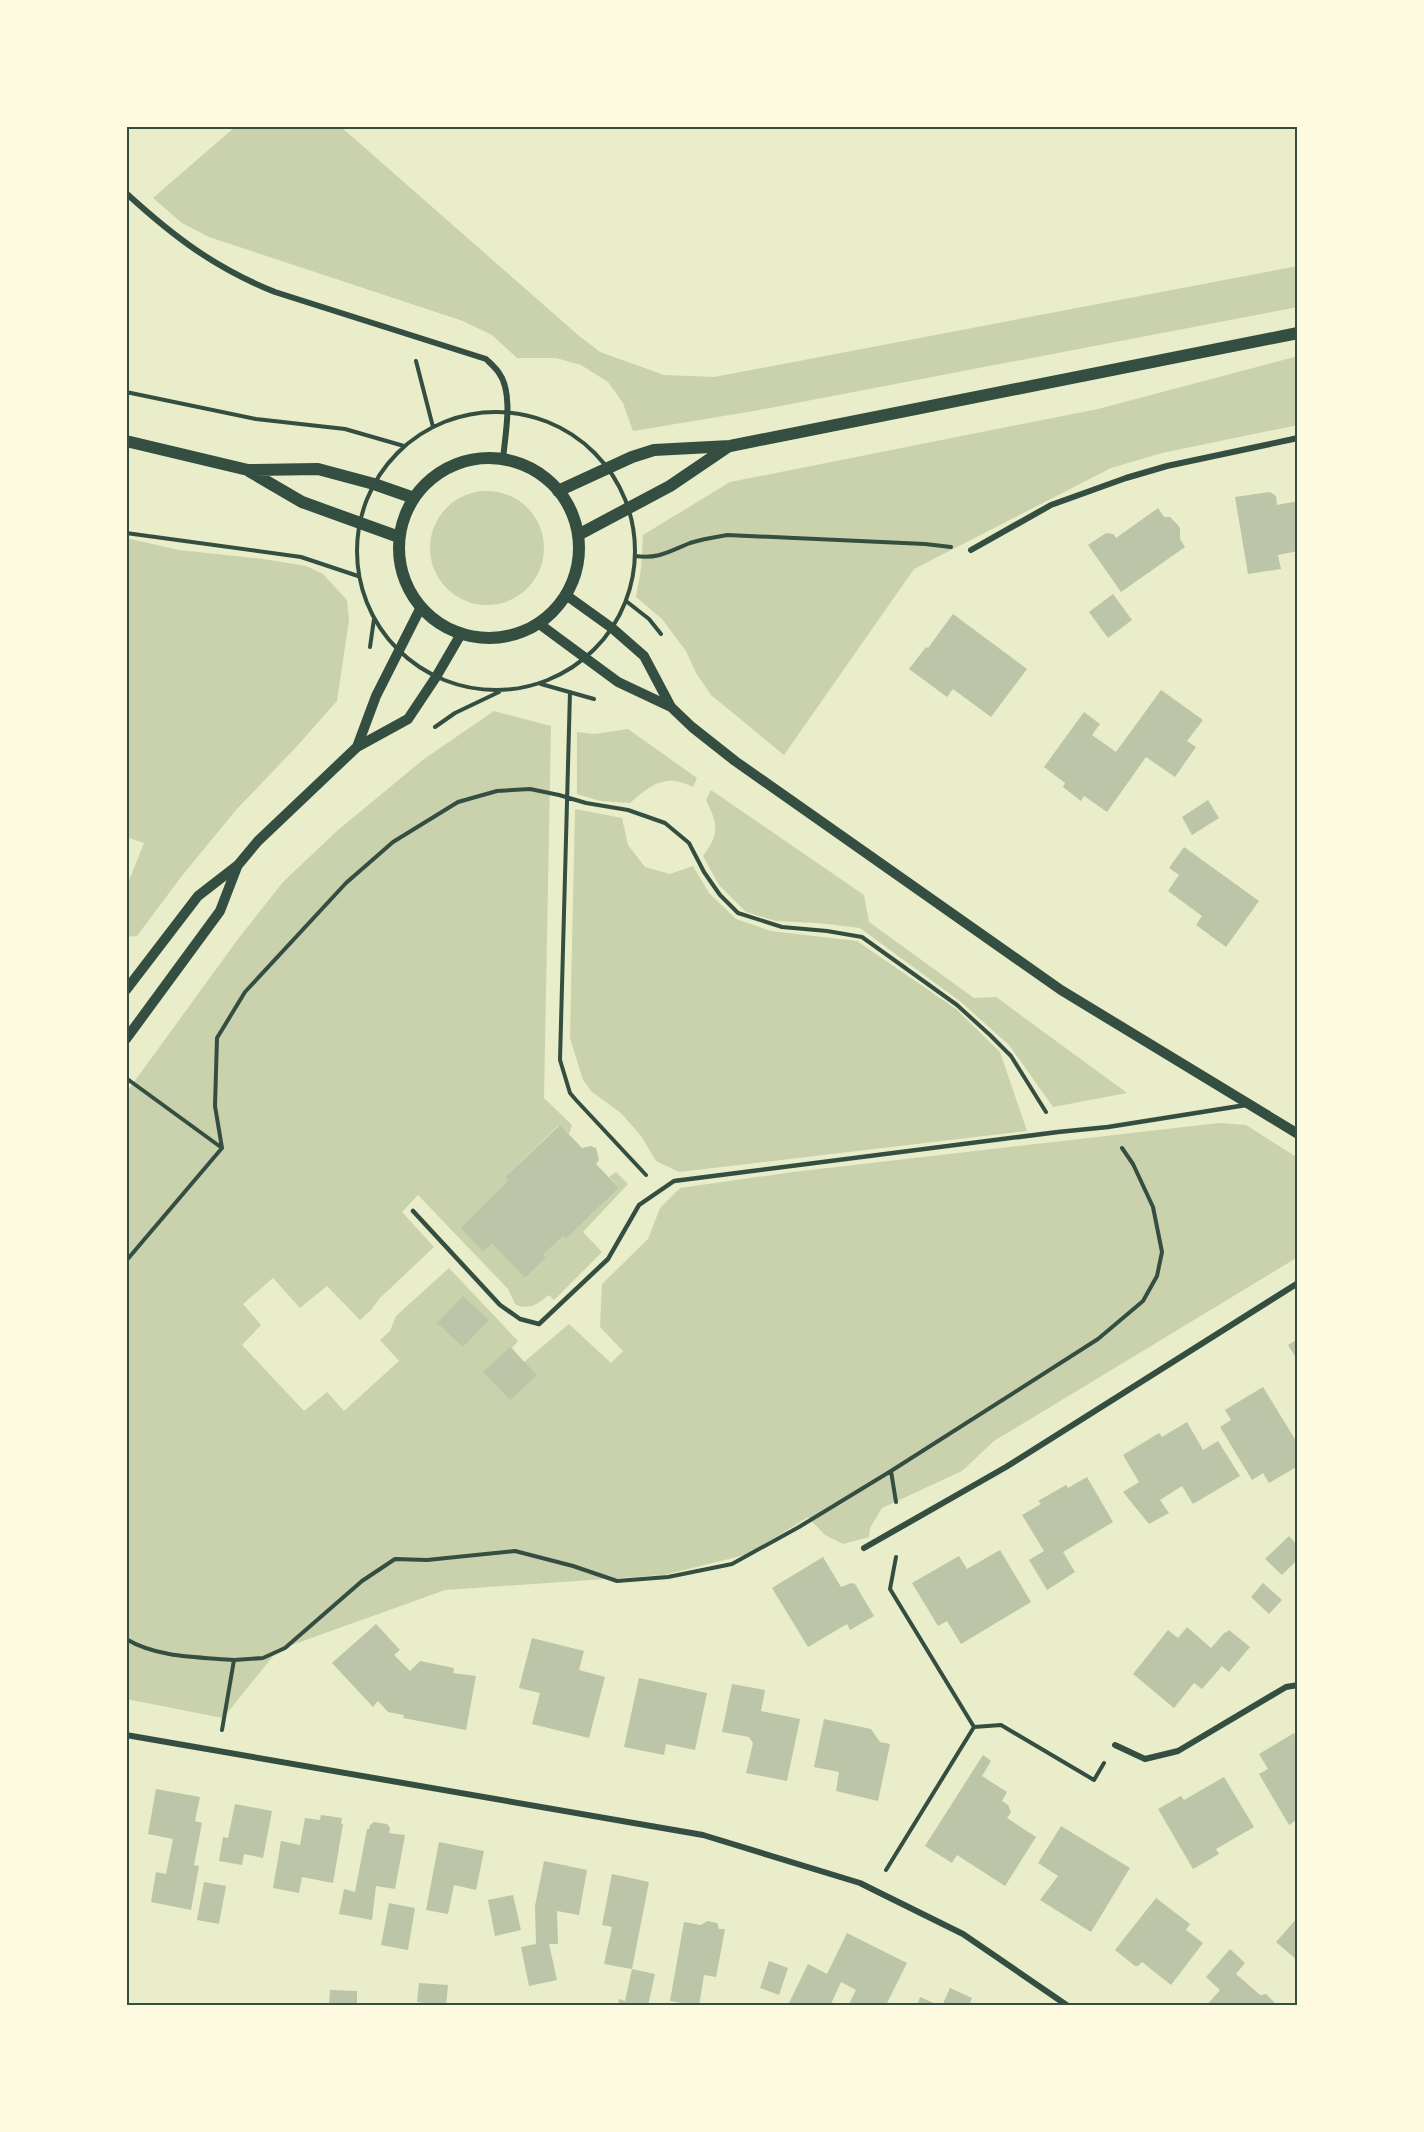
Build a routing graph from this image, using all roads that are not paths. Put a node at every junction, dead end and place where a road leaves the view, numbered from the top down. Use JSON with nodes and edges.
{"nodes":[{"id":1,"x":126,"y":193,"type":"edge"},
{"id":2,"x":1298,"y":333,"type":"edge"},
{"id":3,"x":1298,"y":438,"type":"edge"},
{"id":4,"x":126,"y":441,"type":"edge"},
{"id":5,"x":730,"y":446,"type":"junction"},
{"id":6,"x":503,"y":459,"type":"junction"},
{"id":7,"x":248,"y":470,"type":"junction"},
{"id":8,"x":558,"y":491,"type":"junction"},
{"id":9,"x":414,"y":498,"type":"junction"},
{"id":10,"x":578,"y":535,"type":"junction"},
{"id":11,"x":399,"y":537,"type":"junction"},
{"id":12,"x":971,"y":550,"type":"road end"},
{"id":13,"x":566,"y":595,"type":"junction"},
{"id":14,"x":421,"y":607,"type":"junction"},
{"id":15,"x":538,"y":623,"type":"junction"},
{"id":16,"x":461,"y":634,"type":"junction"},
{"id":17,"x":671,"y":707,"type":"junction"},
{"id":18,"x":357,"y":747,"type":"junction"},
{"id":19,"x":238,"y":865,"type":"junction"},
{"id":20,"x":126,"y":990,"type":"edge"},
{"id":21,"x":126,"y":1039,"type":"edge"},
{"id":22,"x":1249,"y":1105,"type":"junction"},
{"id":23,"x":1298,"y":1134,"type":"edge"},
{"id":24,"x":413,"y":1211,"type":"dead end"},
{"id":25,"x":1298,"y":1283,"type":"edge"},
{"id":26,"x":864,"y":1548,"type":"dead end"},
{"id":27,"x":1298,"y":1685,"type":"edge"},
{"id":28,"x":126,"y":1735,"type":"edge"},
{"id":29,"x":1115,"y":1745,"type":"road end"},
{"id":30,"x":1068,"y":2006,"type":"edge"}],
"edges":[{"from":1,"to":6,"type":"street"},
{"from":2,"to":5,"type":"main road"},
{"from":3,"to":12,"type":"street"},
{"from":4,"to":7,"type":"main road"},
{"from":5,"to":8,"type":"main road"},
{"from":5,"to":10,"type":"main road"},
{"from":6,"to":8,"type":"main road"},
{"from":6,"to":9,"type":"main road"},
{"from":7,"to":9,"type":"main road"},
{"from":7,"to":11,"type":"main road"},
{"from":8,"to":10,"type":"main road"},
{"from":9,"to":11,"type":"main road"},
{"from":10,"to":13,"type":"main road"},
{"from":11,"to":14,"type":"main road"},
{"from":13,"to":15,"type":"main road"},
{"from":13,"to":17,"type":"street"},
{"from":14,"to":16,"type":"main road"},
{"from":14,"to":18,"type":"street"},
{"from":15,"to":16,"type":"main road"},
{"from":15,"to":17,"type":"street"},
{"from":16,"to":18,"type":"street"},
{"from":17,"to":22,"type":"street"},
{"from":18,"to":19,"type":"street"},
{"from":19,"to":20,"type":"street"},
{"from":19,"to":21,"type":"street"},
{"from":22,"to":23,"type":"street"},
{"from":22,"to":24,"type":"lane"},
{"from":25,"to":26,"type":"street"},
{"from":27,"to":29,"type":"street"},
{"from":28,"to":30,"type":"street"}]}
